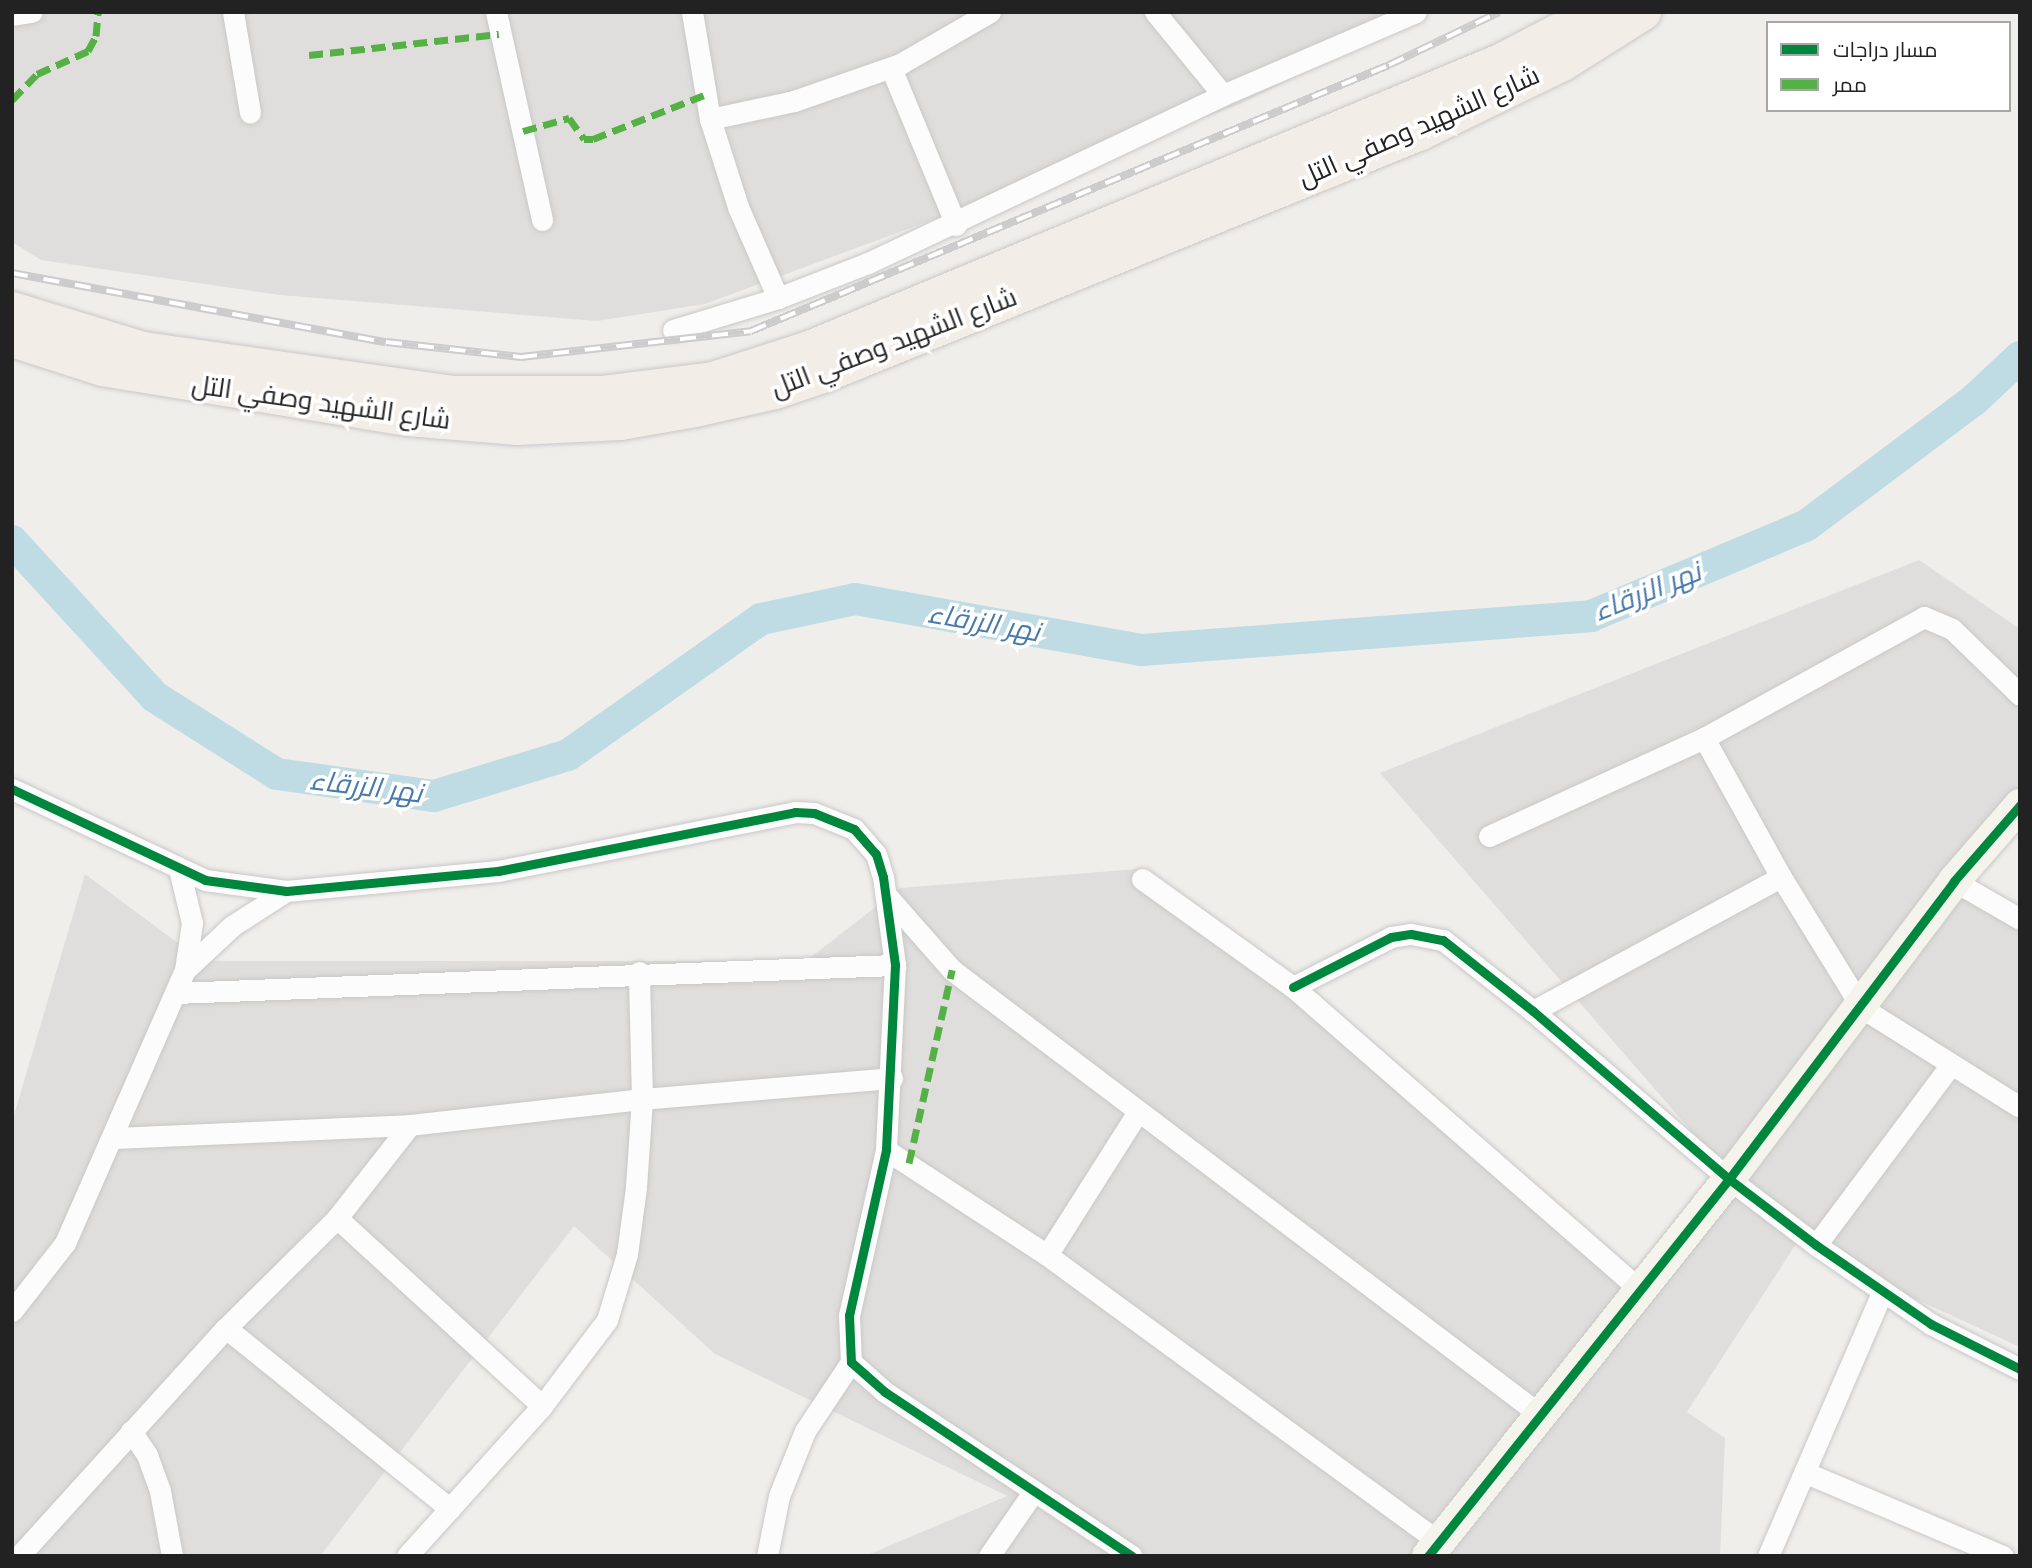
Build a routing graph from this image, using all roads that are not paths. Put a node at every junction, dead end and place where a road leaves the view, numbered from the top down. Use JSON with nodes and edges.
{"nodes":[{"id":1,"x":32,"y":12,"type":"edge"},
{"id":2,"x":233,"y":12,"type":"edge"},
{"id":3,"x":496,"y":12,"type":"edge"},
{"id":4,"x":692,"y":12,"type":"edge"},
{"id":5,"x":990,"y":12,"type":"edge"},
{"id":6,"x":1155,"y":12,"type":"edge"},
{"id":7,"x":1416,"y":12,"type":"edge"},
{"id":8,"x":1594,"y":12,"type":"edge"},
{"id":9,"x":1643,"y":12,"type":"edge"},
{"id":10,"x":12,"y":15,"type":"edge"},
{"id":11,"x":891,"y":68,"type":"junction"},
{"id":12,"x":1223,"y":95,"type":"junction"},
{"id":13,"x":250,"y":113,"type":"dead end"},
{"id":14,"x":710,"y":119,"type":"junction"},
{"id":15,"x":542,"y":220,"type":"dead end"},
{"id":16,"x":956,"y":225,"type":"junction"},
{"id":17,"x":778,"y":298,"type":"junction"},
{"id":18,"x":17,"y":326,"type":"edge"},
{"id":19,"x":673,"y":330,"type":"dead end"},
{"id":20,"x":2020,"y":695,"type":"edge"},
{"id":21,"x":1704,"y":738,"type":"junction"},
{"id":22,"x":12,"y":789,"type":"edge"},
{"id":23,"x":2020,"y":805,"type":"edge"},
{"id":24,"x":1489,"y":836,"type":"dead end"},
{"id":25,"x":179,"y":869,"type":"junction"},
{"id":26,"x":1781,"y":877,"type":"junction"},
{"id":27,"x":1142,"y":879,"type":"dead end"},
{"id":28,"x":1954,"y":881,"type":"junction"},
{"id":29,"x":286,"y":891,"type":"junction"},
{"id":30,"x":887,"y":896,"type":"junction"},
{"id":31,"x":2020,"y":919,"type":"edge"},
{"id":32,"x":895,"y":965,"type":"junction"},
{"id":33,"x":185,"y":970,"type":"junction"},
{"id":34,"x":639,"y":972,"type":"junction"},
{"id":35,"x":1293,"y":987,"type":"junction"},
{"id":36,"x":175,"y":993,"type":"junction"},
{"id":37,"x":1861,"y":1008,"type":"junction"},
{"id":38,"x":1533,"y":1011,"type":"junction"},
{"id":39,"x":1949,"y":1067,"type":"junction"},
{"id":40,"x":891,"y":1078,"type":"junction"},
{"id":41,"x":642,"y":1098,"type":"junction"},
{"id":42,"x":2020,"y":1107,"type":"edge"},
{"id":43,"x":1137,"y":1113,"type":"junction"},
{"id":44,"x":411,"y":1125,"type":"junction"},
{"id":45,"x":114,"y":1138,"type":"junction"},
{"id":46,"x":887,"y":1150,"type":"junction"},
{"id":47,"x":1729,"y":1179,"type":"junction"},
{"id":48,"x":337,"y":1218,"type":"junction"},
{"id":49,"x":1816,"y":1245,"type":"junction"},
{"id":50,"x":1047,"y":1255,"type":"junction"},
{"id":51,"x":1638,"y":1288,"type":"junction"},
{"id":52,"x":1882,"y":1293,"type":"junction"},
{"id":53,"x":12,"y":1311,"type":"edge"},
{"id":54,"x":226,"y":1328,"type":"junction"},
{"id":55,"x":851,"y":1362,"type":"junction"},
{"id":56,"x":2020,"y":1369,"type":"edge"},
{"id":57,"x":542,"y":1406,"type":"junction"},
{"id":58,"x":1542,"y":1416,"type":"junction"},
{"id":59,"x":131,"y":1431,"type":"junction"},
{"id":60,"x":1804,"y":1472,"type":"junction"},
{"id":61,"x":1034,"y":1491,"type":"junction"},
{"id":62,"x":450,"y":1509,"type":"junction"},
{"id":63,"x":1434,"y":1549,"type":"edge"},
{"id":64,"x":19,"y":1556,"type":"edge"},
{"id":65,"x":172,"y":1556,"type":"edge"},
{"id":66,"x":407,"y":1556,"type":"edge"},
{"id":67,"x":767,"y":1556,"type":"edge"},
{"id":68,"x":989,"y":1556,"type":"edge"},
{"id":69,"x":1132,"y":1556,"type":"edge"},
{"id":70,"x":1768,"y":1556,"type":"edge"},
{"id":71,"x":2004,"y":1556,"type":"edge"}],
"edges":[{"from":1,"to":10,"type":"street"},
{"from":2,"to":13,"type":"street"},
{"from":3,"to":15,"type":"street"},
{"from":4,"to":14,"type":"street"},
{"from":5,"to":11,"type":"street"},
{"from":6,"to":12,"type":"street"},
{"from":7,"to":12,"type":"street"},
{"from":8,"to":18,"type":"main road","name":"شارع الشهيد وصفي التل"},
{"from":9,"to":18,"type":"main road","name":"شارع الشهيد وصفي التل"},
{"from":11,"to":14,"type":"street"},
{"from":11,"to":16,"type":"street"},
{"from":12,"to":16,"type":"street"},
{"from":14,"to":17,"type":"street"},
{"from":16,"to":17,"type":"street"},
{"from":17,"to":19,"type":"street"},
{"from":20,"to":21,"type":"street"},
{"from":21,"to":24,"type":"street"},
{"from":21,"to":26,"type":"street"},
{"from":22,"to":25,"type":"street"},
{"from":23,"to":28,"type":"street"},
{"from":25,"to":29,"type":"street"},
{"from":25,"to":33,"type":"street"},
{"from":26,"to":37,"type":"street"},
{"from":26,"to":38,"type":"street"},
{"from":27,"to":35,"type":"street"},
{"from":28,"to":31,"type":"street"},
{"from":28,"to":37,"type":"street"},
{"from":29,"to":30,"type":"street"},
{"from":29,"to":33,"type":"street"},
{"from":30,"to":32,"type":"street"},
{"from":30,"to":43,"type":"street"},
{"from":32,"to":34,"type":"street"},
{"from":32,"to":40,"type":"street"},
{"from":33,"to":36,"type":"street"},
{"from":34,"to":36,"type":"street"},
{"from":34,"to":41,"type":"street"},
{"from":35,"to":38,"type":"street"},
{"from":35,"to":51,"type":"street"},
{"from":36,"to":45,"type":"street"},
{"from":37,"to":39,"type":"street"},
{"from":37,"to":47,"type":"street"},
{"from":38,"to":47,"type":"street"},
{"from":39,"to":42,"type":"street"},
{"from":39,"to":49,"type":"street"},
{"from":40,"to":41,"type":"street"},
{"from":40,"to":46,"type":"street"},
{"from":41,"to":44,"type":"street"},
{"from":41,"to":57,"type":"street"},
{"from":43,"to":50,"type":"street"},
{"from":43,"to":58,"type":"street"},
{"from":44,"to":45,"type":"street"},
{"from":44,"to":48,"type":"street"},
{"from":45,"to":53,"type":"street"},
{"from":46,"to":50,"type":"street"},
{"from":46,"to":55,"type":"street"},
{"from":47,"to":49,"type":"street"},
{"from":47,"to":51,"type":"street"},
{"from":48,"to":54,"type":"street"},
{"from":48,"to":57,"type":"street"},
{"from":49,"to":52,"type":"street"},
{"from":50,"to":63,"type":"street"},
{"from":51,"to":58,"type":"street"},
{"from":52,"to":56,"type":"street"},
{"from":52,"to":60,"type":"street"},
{"from":54,"to":59,"type":"street"},
{"from":54,"to":62,"type":"street"},
{"from":55,"to":61,"type":"street"},
{"from":55,"to":67,"type":"street"},
{"from":57,"to":62,"type":"street"},
{"from":58,"to":63,"type":"street"},
{"from":59,"to":64,"type":"street"},
{"from":59,"to":65,"type":"street"},
{"from":60,"to":70,"type":"street"},
{"from":60,"to":71,"type":"street"},
{"from":61,"to":68,"type":"street"},
{"from":61,"to":69,"type":"street"},
{"from":62,"to":66,"type":"street"}]}
